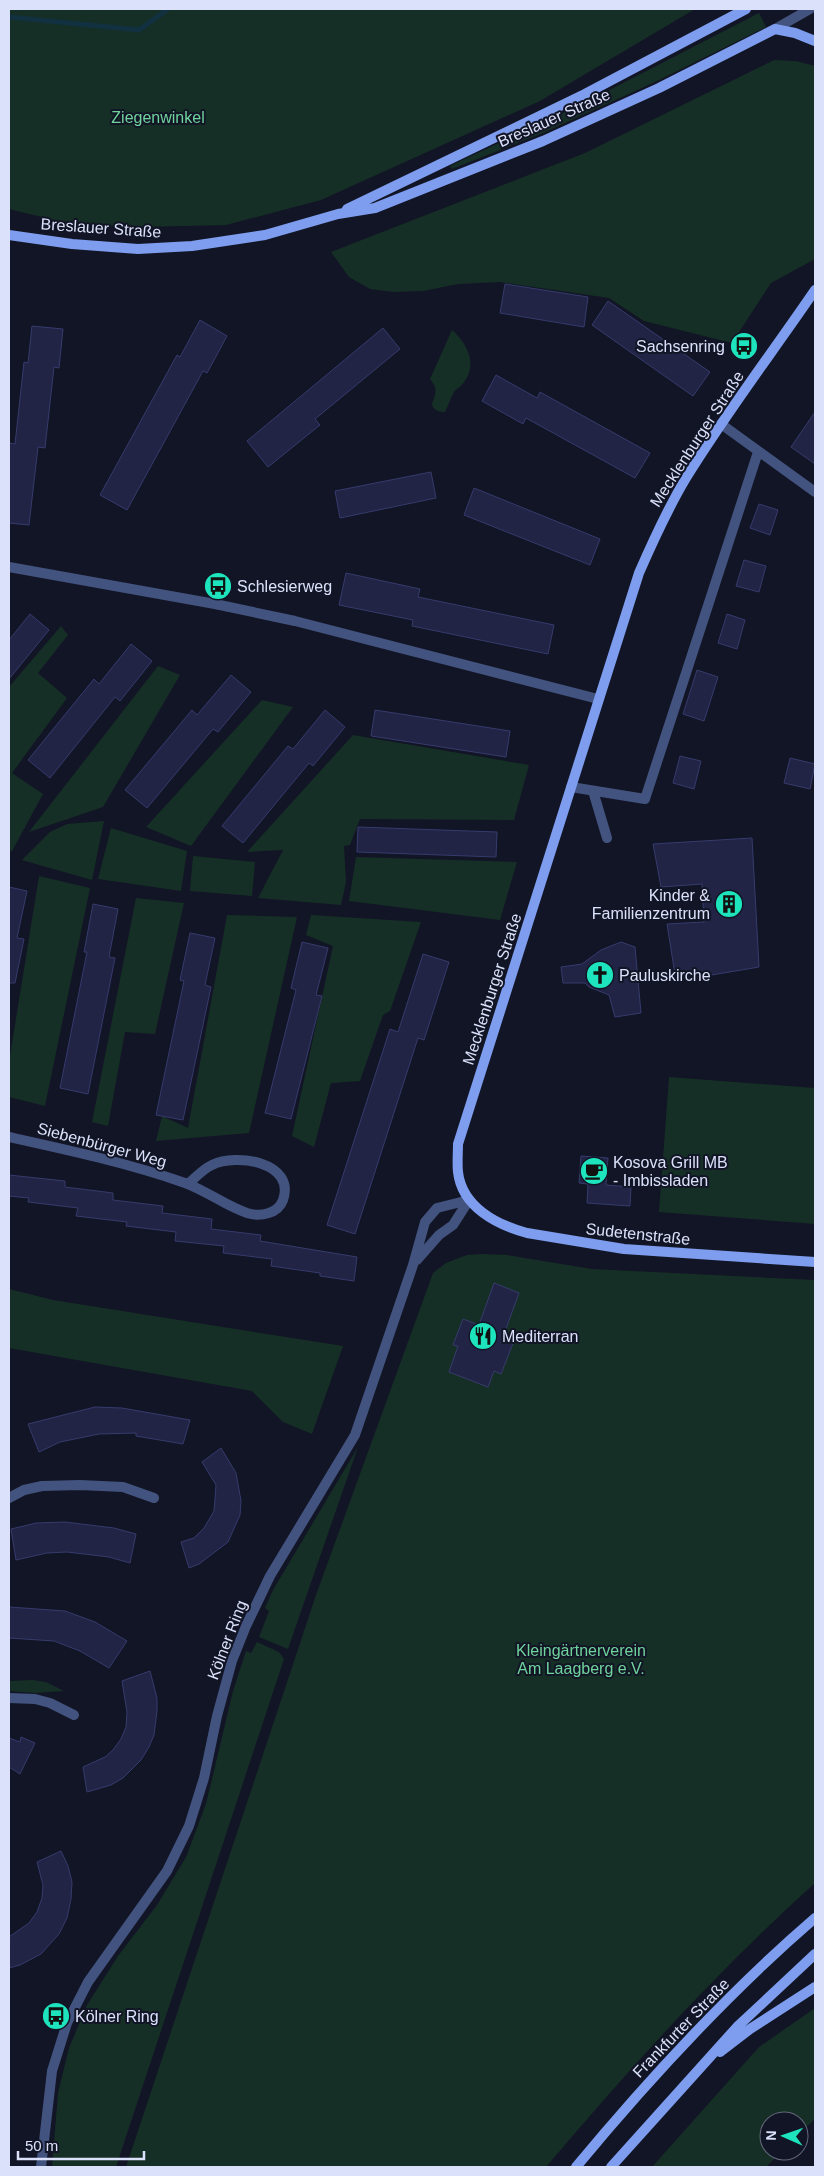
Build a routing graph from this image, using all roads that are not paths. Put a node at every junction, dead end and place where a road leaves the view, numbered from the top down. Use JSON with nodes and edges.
{"nodes":[{"id":1,"x":746,"y":9,"type":"edge"},
{"id":2,"x":810,"y":9,"type":"edge"},
{"id":3,"x":775,"y":29,"type":"junction"},
{"id":4,"x":815,"y":41,"type":"edge"},
{"id":5,"x":338,"y":214,"type":"junction"},
{"id":6,"x":9,"y":235,"type":"edge"},
{"id":7,"x":815,"y":290,"type":"edge"},
{"id":8,"x":721,"y":424,"type":"junction"},
{"id":9,"x":758,"y":452,"type":"junction"},
{"id":10,"x":815,"y":492,"type":"edge"},
{"id":11,"x":9,"y":567,"type":"edge"},
{"id":12,"x":598,"y":699,"type":"junction"},
{"id":13,"x":571,"y":787,"type":"junction"},
{"id":14,"x":593,"y":791,"type":"junction"},
{"id":15,"x":607,"y":838,"type":"dead end"},
{"id":16,"x":9,"y":1137,"type":"edge"},
{"id":17,"x":188,"y":1184,"type":"junction"},
{"id":18,"x":469,"y":1200,"type":"junction"},
{"id":19,"x":815,"y":1262,"type":"edge"},
{"id":20,"x":413,"y":1265,"type":"junction"},
{"id":21,"x":9,"y":1498,"type":"edge"},
{"id":22,"x":154,"y":1498,"type":"dead end"},
{"id":23,"x":9,"y":1698,"type":"edge"},
{"id":24,"x":74,"y":1715,"type":"dead end"},
{"id":25,"x":815,"y":1918,"type":"edge"},
{"id":26,"x":815,"y":1954,"type":"edge"},
{"id":27,"x":815,"y":1987,"type":"edge"},
{"id":28,"x":697,"y":2069,"type":"junction"},
{"id":29,"x":41,"y":2167,"type":"edge"},
{"id":30,"x":576,"y":2167,"type":"edge"},
{"id":31,"x":610,"y":2167,"type":"edge"}],
"edges":[{"from":1,"to":5,"type":"street","name":"Breslauer Straße"},
{"from":2,"to":3,"type":"street","name":"Breslauer Straße"},
{"from":3,"to":4,"type":"street"},
{"from":3,"to":5,"type":"street","name":"Breslauer Straße"},
{"from":5,"to":6,"type":"street","name":"Breslauer Straße"},
{"from":7,"to":8,"type":"street","name":"Mecklenburger Straße"},
{"from":8,"to":9,"type":"street"},
{"from":8,"to":12,"type":"street","name":"Mecklenburger Straße"},
{"from":9,"to":10,"type":"street"},
{"from":9,"to":14,"type":"street"},
{"from":11,"to":12,"type":"street"},
{"from":12,"to":13,"type":"street","name":"Mecklenburger Straße"},
{"from":13,"to":14,"type":"street"},
{"from":13,"to":18,"type":"street","name":"Mecklenburger Straße"},
{"from":14,"to":15,"type":"street"},
{"from":16,"to":17,"type":"street","name":"Siebenbürger Weg"},
{"from":17,"to":17,"type":"street","name":"Siebenbürger Weg"},
{"from":18,"to":19,"type":"street","name":"Sudetenstraße"},
{"from":18,"to":20,"type":"street","name":"Kölner Ring"},
{"from":18,"to":20,"type":"street","name":"Kölner Ring"},
{"from":20,"to":29,"type":"street","name":"Kölner Ring"},
{"from":21,"to":22,"type":"street"},
{"from":23,"to":24,"type":"street"},
{"from":25,"to":30,"type":"street","name":"Frankfurter Straße"},
{"from":26,"to":28,"type":"street"},
{"from":27,"to":28,"type":"street"},
{"from":28,"to":31,"type":"street"}]}
